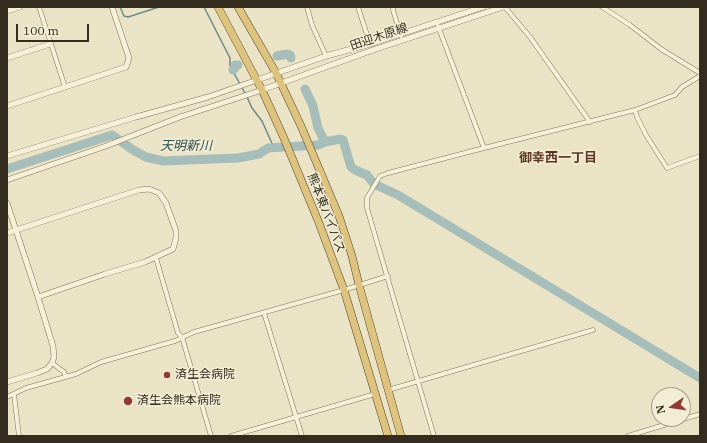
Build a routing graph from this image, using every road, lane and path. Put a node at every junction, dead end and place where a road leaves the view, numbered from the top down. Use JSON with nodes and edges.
{"nodes":[{"id":1,"x":20,"y":7,"type":"edge"},
{"id":2,"x":38,"y":7,"type":"edge"},
{"id":3,"x":112,"y":7,"type":"edge"},
{"id":4,"x":218,"y":7,"type":"edge"},
{"id":5,"x":238,"y":7,"type":"edge"},
{"id":6,"x":307,"y":7,"type":"edge"},
{"id":7,"x":358,"y":7,"type":"edge"},
{"id":8,"x":393,"y":7,"type":"edge"},
{"id":9,"x":483,"y":7,"type":"edge"},
{"id":10,"x":504,"y":7,"type":"edge"},
{"id":11,"x":602,"y":7,"type":"edge"},
{"id":12,"x":489,"y":9,"type":"edge"},
{"id":13,"x":7,"y":11,"type":"edge"},
{"id":14,"x":438,"y":25,"type":"junction"},
{"id":15,"x":402,"y":37,"type":"junction"},
{"id":16,"x":50,"y":44,"type":"junction"},
{"id":17,"x":370,"y":44,"type":"junction"},
{"id":18,"x":326,"y":56,"type":"junction"},
{"id":19,"x":7,"y":58,"type":"edge"},
{"id":20,"x":276,"y":73,"type":"junction"},
{"id":21,"x":700,"y":73,"type":"edge"},
{"id":22,"x":700,"y":76,"type":"edge"},
{"id":23,"x":257,"y":80,"type":"junction"},
{"id":24,"x":281,"y":83,"type":"junction"},
{"id":25,"x":65,"y":87,"type":"junction"},
{"id":26,"x":262,"y":90,"type":"junction"},
{"id":27,"x":7,"y":106,"type":"edge"},
{"id":28,"x":635,"y":110,"type":"junction"},
{"id":29,"x":590,"y":122,"type":"junction"},
{"id":30,"x":484,"y":148,"type":"junction"},
{"id":31,"x":7,"y":156,"type":"edge"},
{"id":32,"x":700,"y":156,"type":"edge"},
{"id":33,"x":7,"y":180,"type":"edge"},
{"id":34,"x":7,"y":203,"type":"edge"},
{"id":35,"x":15,"y":231,"type":"junction"},
{"id":36,"x":7,"y":233,"type":"edge"},
{"id":37,"x":156,"y":258,"type":"junction"},
{"id":38,"x":388,"y":276,"type":"junction"},
{"id":39,"x":359,"y":285,"type":"junction"},
{"id":40,"x":344,"y":290,"type":"junction"},
{"id":41,"x":38,"y":297,"type":"junction"},
{"id":42,"x":264,"y":312,"type":"junction"},
{"id":43,"x":593,"y":330,"type":"dead end"},
{"id":44,"x":182,"y":337,"type":"junction"},
{"id":45,"x":52,"y":363,"type":"junction"},
{"id":46,"x":66,"y":376,"type":"junction"},
{"id":47,"x":418,"y":381,"type":"junction"},
{"id":48,"x":7,"y":382,"type":"edge"},
{"id":49,"x":388,"y":390,"type":"junction"},
{"id":50,"x":14,"y":394,"type":"junction"},
{"id":51,"x":375,"y":394,"type":"junction"},
{"id":52,"x":7,"y":397,"type":"edge"},
{"id":53,"x":700,"y":414,"type":"edge"},
{"id":54,"x":296,"y":417,"type":"junction"},
{"id":55,"x":19,"y":436,"type":"edge"},
{"id":56,"x":211,"y":436,"type":"edge"},
{"id":57,"x":231,"y":436,"type":"edge"},
{"id":58,"x":302,"y":436,"type":"edge"},
{"id":59,"x":388,"y":436,"type":"edge"},
{"id":60,"x":401,"y":436,"type":"edge"},
{"id":61,"x":434,"y":436,"type":"edge"},
{"id":62,"x":628,"y":436,"type":"edge"}],
"edges":[{"from":1,"to":13,"type":"street"},
{"from":2,"to":16,"type":"street"},
{"from":3,"to":25,"type":"street"},
{"from":4,"to":23,"type":"highway","name":"熊本東バイパス"},
{"from":5,"to":20,"type":"highway","name":"熊本東バイパス"},
{"from":6,"to":18,"type":"street"},
{"from":7,"to":17,"type":"street"},
{"from":8,"to":15,"type":"street"},
{"from":9,"to":14,"type":"main road","name":"田迎木原線"},
{"from":10,"to":12,"type":"main road","name":"田迎木原線"},
{"from":10,"to":29,"type":"street"},
{"from":11,"to":21,"type":"street"},
{"from":12,"to":14,"type":"main road","name":"田迎木原線"},
{"from":14,"to":15,"type":"main road","name":"田迎木原線"},
{"from":14,"to":30,"type":"street"},
{"from":15,"to":17,"type":"main road","name":"田迎木原線"},
{"from":15,"to":24,"type":"main road","name":"田迎木原線"},
{"from":16,"to":19,"type":"street"},
{"from":16,"to":25,"type":"street"},
{"from":17,"to":18,"type":"main road","name":"田迎木原線"},
{"from":18,"to":20,"type":"main road","name":"田迎木原線"},
{"from":20,"to":23,"type":"main road","name":"田迎木原線"},
{"from":20,"to":24,"type":"highway","name":"熊本東バイパス"},
{"from":22,"to":28,"type":"street"},
{"from":23,"to":26,"type":"highway","name":"熊本東バイパス"},
{"from":23,"to":31,"type":"street"},
{"from":24,"to":26,"type":"main road","name":"田迎木原線"},
{"from":24,"to":39,"type":"highway","name":"熊本東バイパス"},
{"from":25,"to":27,"type":"street"},
{"from":26,"to":33,"type":"street"},
{"from":26,"to":40,"type":"highway","name":"熊本東バイパス"},
{"from":28,"to":29,"type":"street"},
{"from":28,"to":32,"type":"street"},
{"from":29,"to":30,"type":"street"},
{"from":30,"to":38,"type":"street"},
{"from":34,"to":35,"type":"street"},
{"from":35,"to":36,"type":"street"},
{"from":35,"to":37,"type":"street"},
{"from":35,"to":41,"type":"street"},
{"from":37,"to":41,"type":"street"},
{"from":37,"to":44,"type":"street"},
{"from":38,"to":39,"type":"street"},
{"from":38,"to":47,"type":"street"},
{"from":39,"to":40,"type":"street"},
{"from":39,"to":49,"type":"highway","name":"熊本東バイパス"},
{"from":40,"to":42,"type":"street"},
{"from":40,"to":51,"type":"highway","name":"熊本東バイパス"},
{"from":41,"to":45,"type":"street"},
{"from":42,"to":44,"type":"street"},
{"from":42,"to":54,"type":"street"},
{"from":43,"to":47,"type":"street"},
{"from":44,"to":46,"type":"street"},
{"from":44,"to":56,"type":"street"},
{"from":45,"to":46,"type":"street"},
{"from":45,"to":48,"type":"street"},
{"from":46,"to":50,"type":"street"},
{"from":47,"to":49,"type":"street"},
{"from":47,"to":61,"type":"street"},
{"from":49,"to":60,"type":"highway","name":"熊本東バイパス"},
{"from":50,"to":52,"type":"street"},
{"from":50,"to":55,"type":"street"},
{"from":51,"to":54,"type":"street"},
{"from":51,"to":59,"type":"highway","name":"熊本東バイパス"},
{"from":53,"to":62,"type":"street"},
{"from":54,"to":57,"type":"street"},
{"from":54,"to":58,"type":"street"}]}
